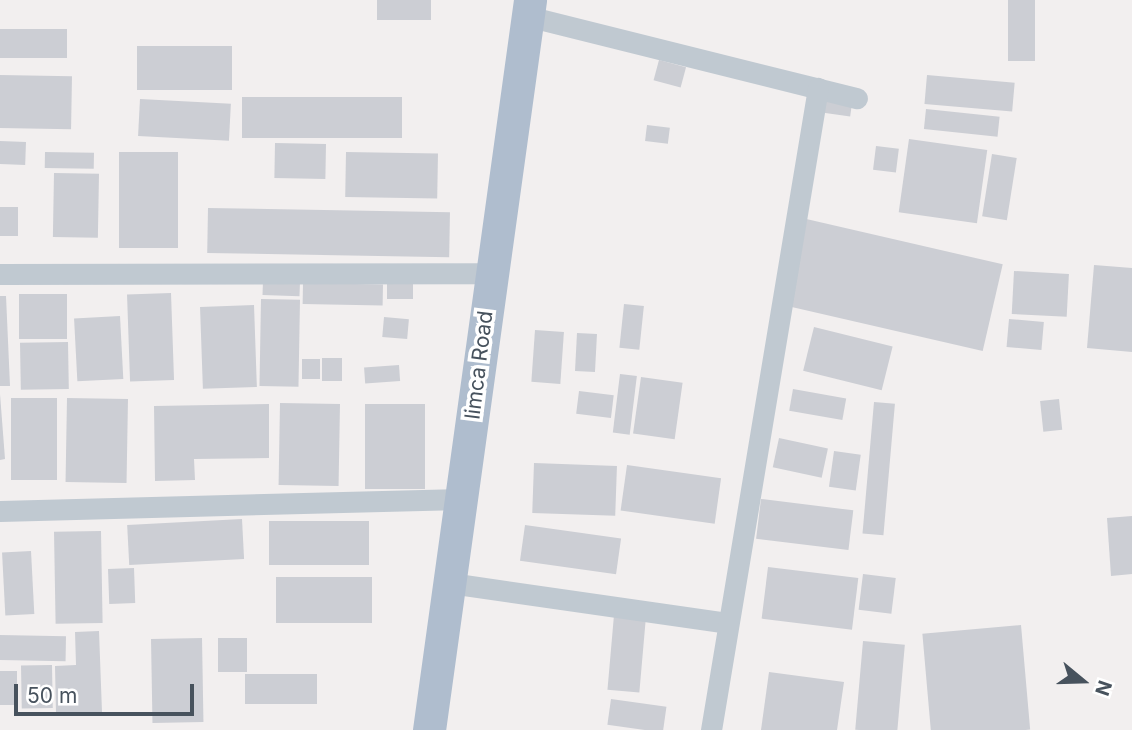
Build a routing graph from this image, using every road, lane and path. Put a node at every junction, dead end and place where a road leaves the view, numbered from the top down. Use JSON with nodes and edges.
{"nodes":[{"id":1,"x":528,"y":8,"type":"edge"},
{"id":2,"x":818,"y":88,"type":"junction"},
{"id":3,"x":857,"y":98,"type":"dead end"},
{"id":4,"x":491,"y":273,"type":"junction"},
{"id":5,"x":0,"y":274,"type":"edge"},
{"id":6,"x":462,"y":499,"type":"junction"},
{"id":7,"x":0,"y":511,"type":"edge"},
{"id":8,"x":450,"y":583,"type":"junction"},
{"id":9,"x":727,"y":623,"type":"junction"},
{"id":10,"x":429,"y":730,"type":"edge"},
{"id":11,"x":711,"y":730,"type":"edge"}],
"edges":[{"from":1,"to":2,"type":"street"},
{"from":1,"to":4,"type":"main road","name":"limca Road"},
{"from":2,"to":3,"type":"street"},
{"from":2,"to":9,"type":"street"},
{"from":4,"to":5,"type":"street"},
{"from":4,"to":6,"type":"main road","name":"limca Road"},
{"from":6,"to":7,"type":"street"},
{"from":6,"to":8,"type":"main road","name":"limca Road"},
{"from":8,"to":9,"type":"street"},
{"from":8,"to":10,"type":"main road","name":"limca Road"},
{"from":9,"to":11,"type":"street"}]}
